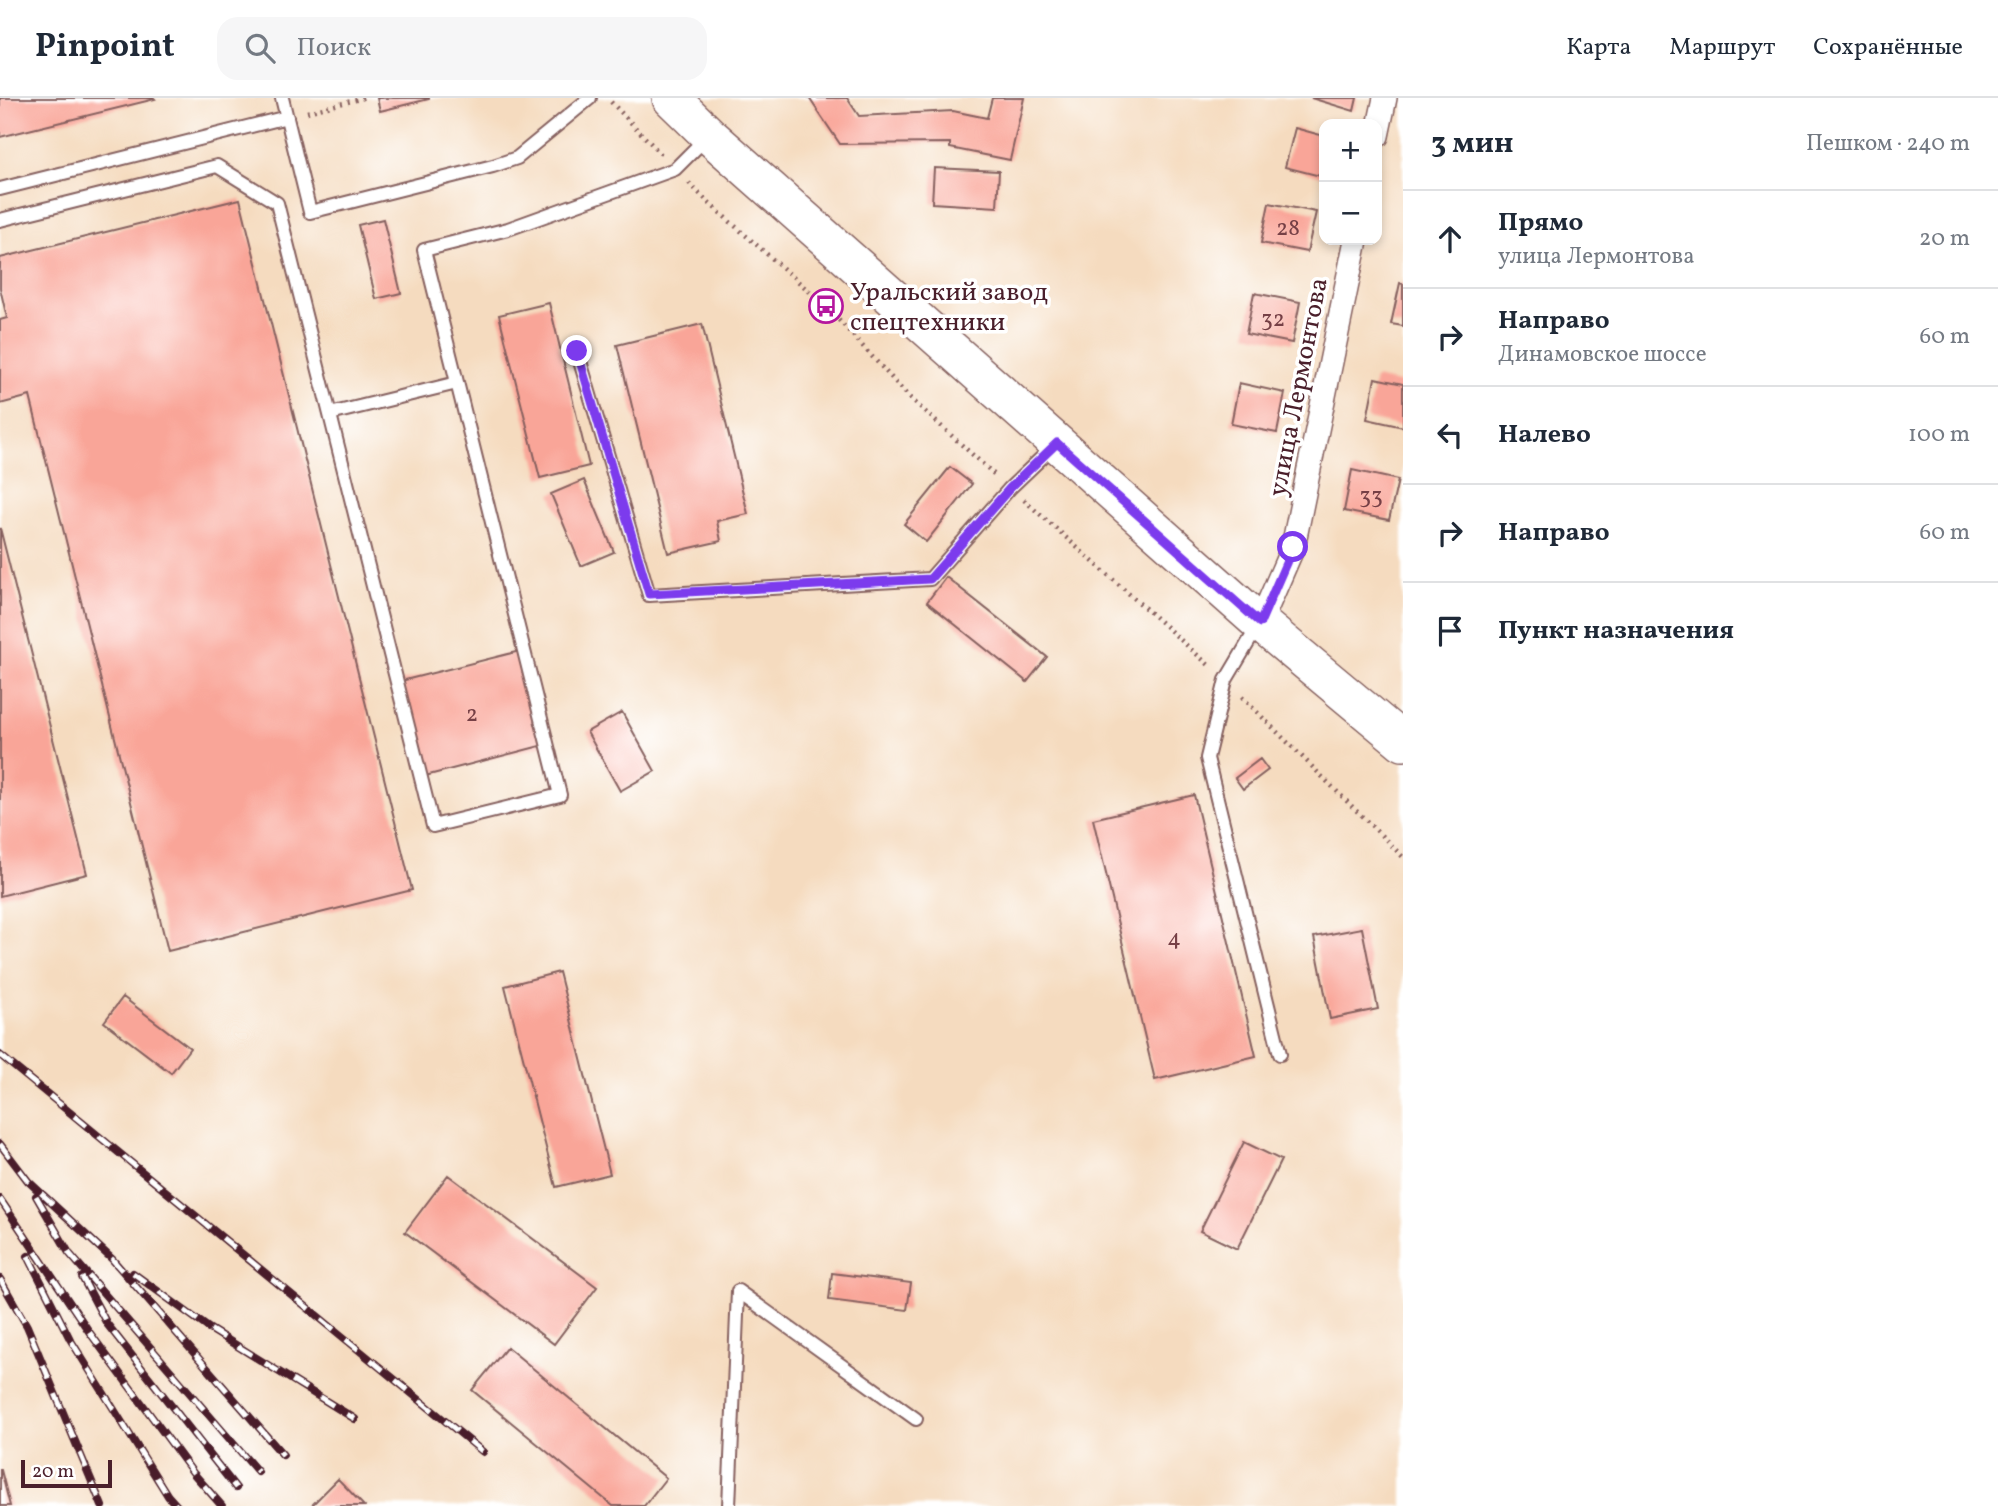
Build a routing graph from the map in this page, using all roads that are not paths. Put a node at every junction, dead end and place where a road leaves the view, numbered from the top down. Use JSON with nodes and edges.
{"nodes":[{"id":1,"x":282,"y":98,"type":"edge"},
{"id":2,"x":590,"y":98,"type":"edge"},
{"id":3,"x":671,"y":98,"type":"edge"},
{"id":4,"x":1385,"y":98,"type":"edge"},
{"id":5,"x":287,"y":117,"type":"junction"},
{"id":6,"x":1381,"y":119,"type":"edge"},
{"id":7,"x":709,"y":135,"type":"junction"},
{"id":8,"x":0,"y":189,"type":"edge"},
{"id":9,"x":0,"y":220,"type":"edge"},
{"id":10,"x":1355,"y":245,"type":"edge"},
{"id":11,"x":577,"y":351,"type":"dead end"},
{"id":12,"x":457,"y":383,"type":"junction"},
{"id":13,"x":330,"y":414,"type":"junction"},
{"id":14,"x":1057,"y":443,"type":"junction"},
{"id":15,"x":1260,"y":623,"type":"junction"},
{"id":16,"x":1403,"y":742,"type":"edge"},
{"id":17,"x":1280,"y":1054,"type":"dead end"},
{"id":18,"x":916,"y":1419,"type":"dead end"},
{"id":19,"x":729,"y":1506,"type":"edge"}],
"edges":[{"from":1,"to":5,"type":"lane"},
{"from":2,"to":5,"type":"lane"},
{"from":3,"to":7,"type":"main road"},
{"from":4,"to":6,"type":"street"},
{"from":5,"to":8,"type":"lane"},
{"from":7,"to":12,"type":"lane"},
{"from":7,"to":14,"type":"main road"},
{"from":9,"to":13,"type":"lane"},
{"from":10,"to":15,"type":"street","name":"улица Лермонтова"},
{"from":11,"to":14,"type":"lane"},
{"from":12,"to":13,"type":"lane"},
{"from":12,"to":13,"type":"lane"},
{"from":14,"to":15,"type":"main road"},
{"from":15,"to":16,"type":"main road"},
{"from":15,"to":17,"type":"lane"},
{"from":18,"to":19,"type":"lane"}]}
